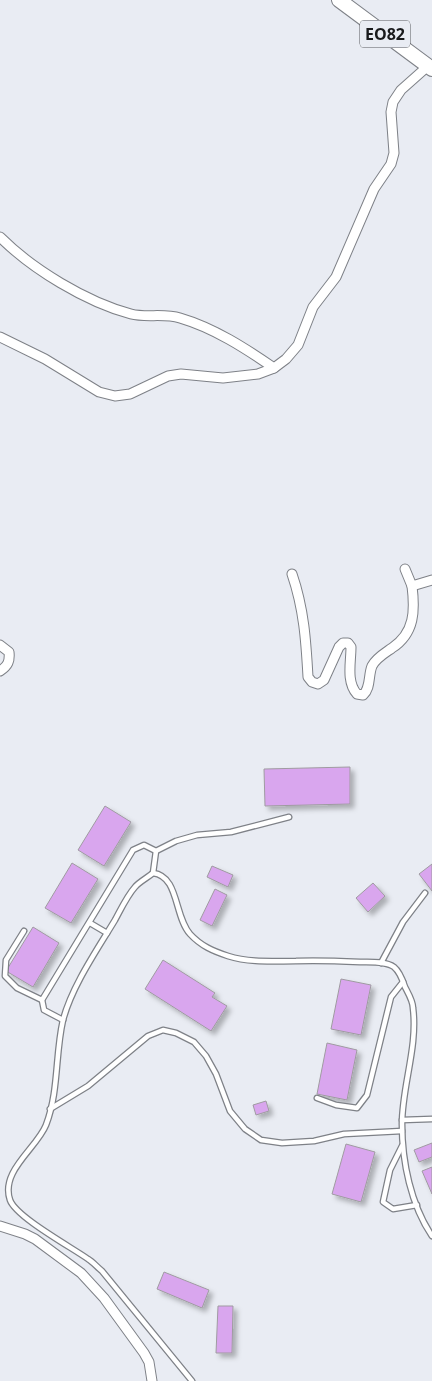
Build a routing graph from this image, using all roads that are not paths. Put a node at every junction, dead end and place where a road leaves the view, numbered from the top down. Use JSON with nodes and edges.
{"nodes":[{"id":1,"x":339,"y":0,"type":"edge"},
{"id":2,"x":430,"y":67,"type":"edge"},
{"id":3,"x":0,"y":237,"type":"edge"},
{"id":4,"x":0,"y":337,"type":"edge"},
{"id":5,"x":274,"y":368,"type":"junction"},
{"id":6,"x":405,"y":569,"type":"dead end"},
{"id":7,"x":292,"y":574,"type":"dead end"},
{"id":8,"x":432,"y":580,"type":"edge"},
{"id":9,"x":412,"y":586,"type":"junction"},
{"id":10,"x":0,"y":645,"type":"edge"},
{"id":11,"x":0,"y":671,"type":"edge"},
{"id":12,"x":288,"y":817,"type":"dead end"},
{"id":13,"x":156,"y":851,"type":"junction"},
{"id":14,"x":152,"y":873,"type":"junction"},
{"id":15,"x":425,"y":893,"type":"dead end"},
{"id":16,"x":90,"y":923,"type":"junction"},
{"id":17,"x":24,"y":931,"type":"dead end"},
{"id":18,"x":107,"y":933,"type":"junction"},
{"id":19,"x":381,"y":963,"type":"junction"},
{"id":20,"x":403,"y":982,"type":"junction"},
{"id":21,"x":42,"y":1000,"type":"junction"},
{"id":22,"x":63,"y":1020,"type":"junction"},
{"id":23,"x":317,"y":1098,"type":"dead end"},
{"id":24,"x":50,"y":1108,"type":"junction"},
{"id":25,"x":432,"y":1119,"type":"edge"},
{"id":26,"x":402,"y":1120,"type":"junction"},
{"id":27,"x":402,"y":1131,"type":"junction"},
{"id":28,"x":402,"y":1145,"type":"junction"},
{"id":29,"x":417,"y":1205,"type":"junction"},
{"id":30,"x":0,"y":1226,"type":"edge"},
{"id":31,"x":432,"y":1236,"type":"edge"},
{"id":32,"x":152,"y":1381,"type":"edge"},
{"id":33,"x":192,"y":1381,"type":"edge"}],
"edges":[{"from":1,"to":2,"type":"main road","number":"ΕΟ82"},
{"from":2,"to":5,"type":"street"},
{"from":3,"to":5,"type":"street"},
{"from":4,"to":5,"type":"street"},
{"from":6,"to":9,"type":"street"},
{"from":7,"to":9,"type":"street"},
{"from":8,"to":9,"type":"street"},
{"from":10,"to":11,"type":"street"},
{"from":12,"to":13,"type":"lane"},
{"from":13,"to":14,"type":"lane"},
{"from":13,"to":16,"type":"lane"},
{"from":14,"to":18,"type":"lane"},
{"from":14,"to":19,"type":"lane"},
{"from":15,"to":19,"type":"lane"},
{"from":16,"to":18,"type":"lane"},
{"from":16,"to":21,"type":"lane"},
{"from":17,"to":21,"type":"lane"},
{"from":18,"to":22,"type":"lane"},
{"from":19,"to":20,"type":"lane"},
{"from":20,"to":23,"type":"lane"},
{"from":20,"to":26,"type":"lane"},
{"from":21,"to":22,"type":"lane"},
{"from":22,"to":24,"type":"lane"},
{"from":24,"to":27,"type":"lane"},
{"from":24,"to":33,"type":"lane"},
{"from":25,"to":26,"type":"lane"},
{"from":26,"to":27,"type":"lane"},
{"from":27,"to":28,"type":"lane"},
{"from":28,"to":29,"type":"lane"},
{"from":28,"to":29,"type":"lane"},
{"from":29,"to":31,"type":"lane"},
{"from":30,"to":32,"type":"street"}]}
